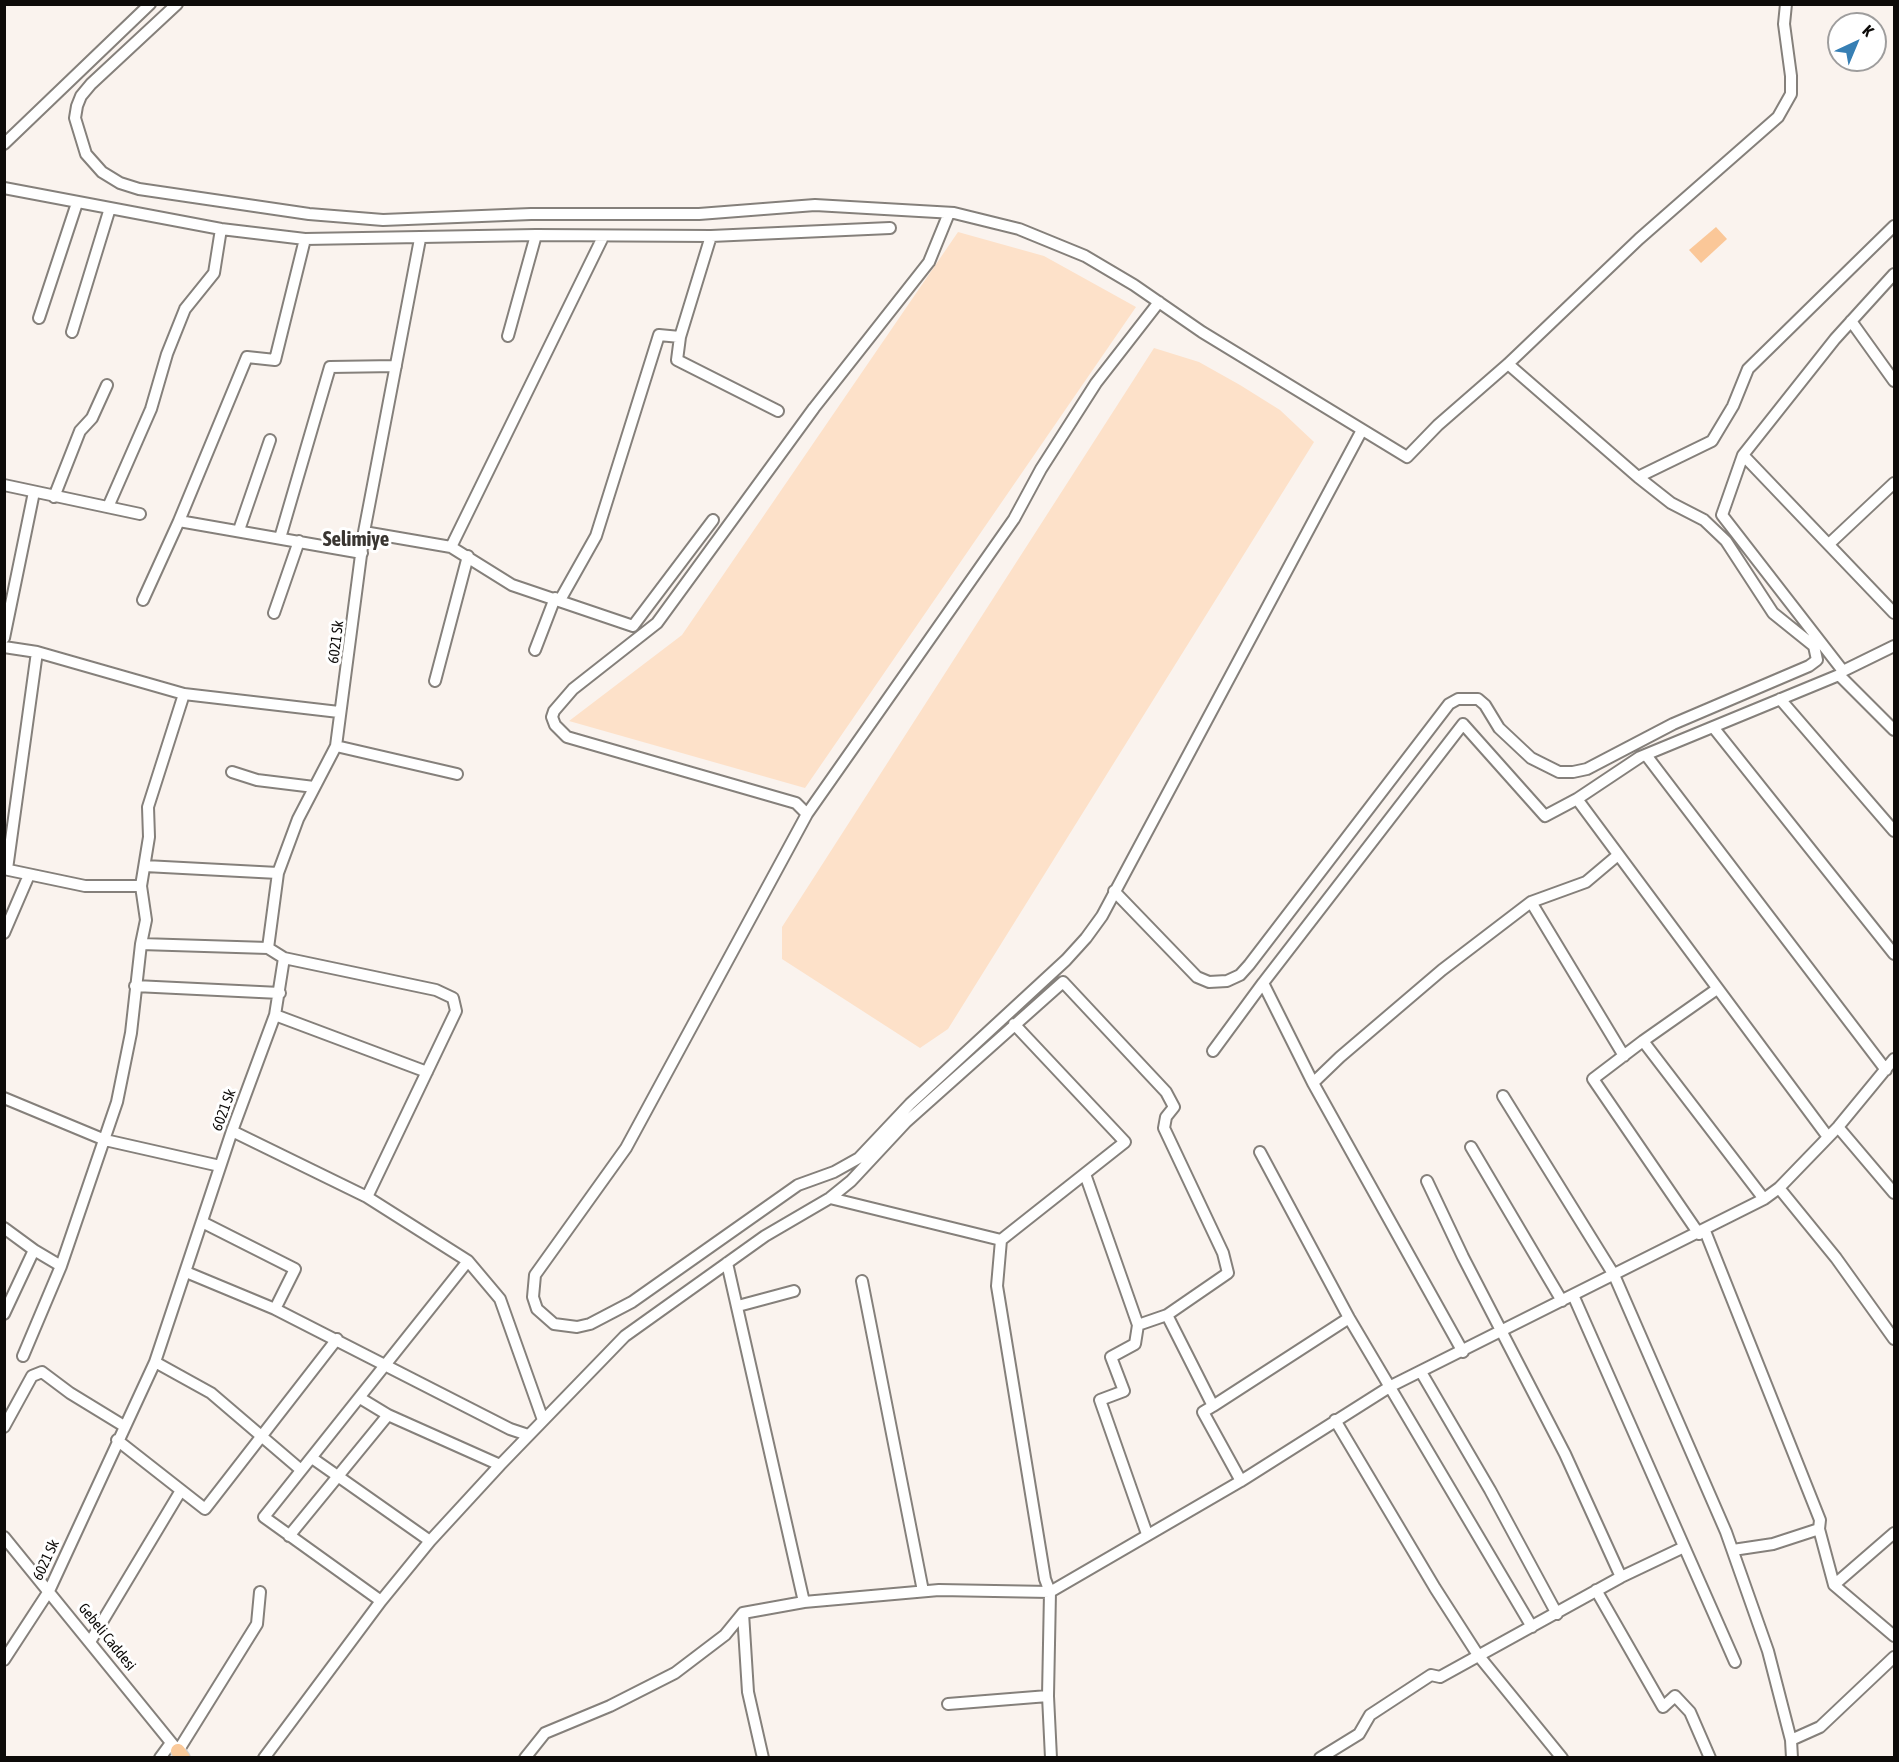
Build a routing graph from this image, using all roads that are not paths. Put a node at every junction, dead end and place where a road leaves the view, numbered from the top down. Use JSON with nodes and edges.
{"nodes":[{"id":1,"x":150,"y":4,"type":"edge"},
{"id":2,"x":177,"y":4,"type":"edge"},
{"id":3,"x":1786,"y":4,"type":"edge"},
{"id":4,"x":4,"y":144,"type":"edge"},
{"id":5,"x":4,"y":188,"type":"edge"},
{"id":6,"x":77,"y":203,"type":"junction"},
{"id":7,"x":110,"y":208,"type":"junction"},
{"id":8,"x":949,"y":213,"type":"junction"},
{"id":9,"x":1894,"y":226,"type":"edge"},
{"id":10,"x":890,"y":228,"type":"dead end"},
{"id":11,"x":222,"y":229,"type":"junction"},
{"id":12,"x":536,"y":235,"type":"junction"},
{"id":13,"x":711,"y":236,"type":"junction"},
{"id":14,"x":603,"y":237,"type":"junction"},
{"id":15,"x":305,"y":239,"type":"junction"},
{"id":16,"x":420,"y":239,"type":"junction"},
{"id":17,"x":1894,"y":274,"type":"edge"},
{"id":18,"x":1159,"y":302,"type":"junction"},
{"id":19,"x":39,"y":318,"type":"dead end"},
{"id":20,"x":1851,"y":321,"type":"junction"},
{"id":21,"x":72,"y":332,"type":"dead end"},
{"id":22,"x":508,"y":336,"type":"dead end"},
{"id":23,"x":680,"y":338,"type":"junction"},
{"id":24,"x":1508,"y":364,"type":"junction"},
{"id":25,"x":396,"y":366,"type":"junction"},
{"id":26,"x":1894,"y":381,"type":"edge"},
{"id":27,"x":107,"y":385,"type":"dead end"},
{"id":28,"x":778,"y":411,"type":"dead end"},
{"id":29,"x":1362,"y":430,"type":"junction"},
{"id":30,"x":270,"y":440,"type":"dead end"},
{"id":31,"x":1743,"y":455,"type":"junction"},
{"id":32,"x":1638,"y":477,"type":"junction"},
{"id":33,"x":1894,"y":483,"type":"edge"},
{"id":34,"x":4,"y":485,"type":"edge"},
{"id":35,"x":34,"y":492,"type":"junction"},
{"id":36,"x":54,"y":497,"type":"junction"},
{"id":37,"x":108,"y":507,"type":"junction"},
{"id":38,"x":140,"y":514,"type":"dead end"},
{"id":39,"x":713,"y":520,"type":"dead end"},
{"id":40,"x":179,"y":521,"type":"junction"},
{"id":41,"x":239,"y":530,"type":"junction"},
{"id":42,"x":364,"y":532,"type":"junction"},
{"id":43,"x":280,"y":538,"type":"junction"},
{"id":44,"x":299,"y":541,"type":"junction"},
{"id":45,"x":1829,"y":544,"type":"junction"},
{"id":46,"x":451,"y":548,"type":"junction"},
{"id":47,"x":362,"y":553,"type":"junction"},
{"id":48,"x":468,"y":556,"type":"junction"},
{"id":49,"x":558,"y":599,"type":"junction"},
{"id":50,"x":143,"y":600,"type":"dead end"},
{"id":51,"x":274,"y":613,"type":"dead end"},
{"id":52,"x":1894,"y":613,"type":"edge"},
{"id":53,"x":4,"y":638,"type":"edge"},
{"id":54,"x":1894,"y":646,"type":"edge"},
{"id":55,"x":4,"y":647,"type":"edge"},
{"id":56,"x":535,"y":650,"type":"dead end"},
{"id":57,"x":37,"y":652,"type":"junction"},
{"id":58,"x":1841,"y":673,"type":"junction"},
{"id":59,"x":435,"y":681,"type":"dead end"},
{"id":60,"x":184,"y":694,"type":"junction"},
{"id":61,"x":1780,"y":699,"type":"junction"},
{"id":62,"x":339,"y":712,"type":"junction"},
{"id":63,"x":1713,"y":727,"type":"junction"},
{"id":64,"x":1894,"y":730,"type":"edge"},
{"id":65,"x":336,"y":746,"type":"junction"},
{"id":66,"x":1646,"y":755,"type":"junction"},
{"id":67,"x":232,"y":772,"type":"dead end"},
{"id":68,"x":457,"y":774,"type":"dead end"},
{"id":69,"x":314,"y":787,"type":"junction"},
{"id":70,"x":1577,"y":799,"type":"junction"},
{"id":71,"x":807,"y":814,"type":"junction"},
{"id":72,"x":1894,"y":831,"type":"edge"},
{"id":73,"x":1618,"y":855,"type":"junction"},
{"id":74,"x":145,"y":866,"type":"junction"},
{"id":75,"x":6,"y":869,"type":"edge"},
{"id":76,"x":278,"y":873,"type":"junction"},
{"id":77,"x":29,"y":875,"type":"junction"},
{"id":78,"x":141,"y":886,"type":"junction"},
{"id":79,"x":1114,"y":891,"type":"junction"},
{"id":80,"x":1531,"y":902,"type":"junction"},
{"id":81,"x":4,"y":933,"type":"edge"},
{"id":82,"x":141,"y":944,"type":"junction"},
{"id":83,"x":268,"y":948,"type":"junction"},
{"id":84,"x":1894,"y":954,"type":"edge"},
{"id":85,"x":284,"y":958,"type":"junction"},
{"id":86,"x":1263,"y":983,"type":"junction"},
{"id":87,"x":135,"y":986,"type":"junction"},
{"id":88,"x":1717,"y":989,"type":"junction"},
{"id":89,"x":280,"y":993,"type":"junction"},
{"id":90,"x":276,"y":1015,"type":"junction"},
{"id":91,"x":1014,"y":1024,"type":"junction"},
{"id":92,"x":1644,"y":1041,"type":"junction"},
{"id":93,"x":1214,"y":1051,"type":"dead end"},
{"id":94,"x":1624,"y":1056,"type":"junction"},
{"id":95,"x":1894,"y":1059,"type":"edge"},
{"id":96,"x":1886,"y":1070,"type":"junction"},
{"id":97,"x":427,"y":1072,"type":"junction"},
{"id":98,"x":1313,"y":1083,"type":"junction"},
{"id":99,"x":1503,"y":1096,"type":"dead end"},
{"id":100,"x":4,"y":1098,"type":"edge"},
{"id":101,"x":1838,"y":1127,"type":"junction"},
{"id":102,"x":232,"y":1131,"type":"junction"},
{"id":103,"x":1828,"y":1137,"type":"junction"},
{"id":104,"x":105,"y":1140,"type":"junction"},
{"id":105,"x":1471,"y":1147,"type":"dead end"},
{"id":106,"x":1260,"y":1152,"type":"dead end"},
{"id":107,"x":220,"y":1166,"type":"junction"},
{"id":108,"x":1085,"y":1174,"type":"junction"},
{"id":109,"x":1427,"y":1181,"type":"dead end"},
{"id":110,"x":1779,"y":1188,"type":"junction"},
{"id":111,"x":1894,"y":1193,"type":"edge"},
{"id":112,"x":367,"y":1197,"type":"junction"},
{"id":113,"x":830,"y":1198,"type":"junction"},
{"id":114,"x":1764,"y":1199,"type":"junction"},
{"id":115,"x":202,"y":1222,"type":"junction"},
{"id":116,"x":4,"y":1228,"type":"edge"},
{"id":117,"x":1702,"y":1232,"type":"junction"},
{"id":118,"x":1001,"y":1240,"type":"junction"},
{"id":119,"x":34,"y":1250,"type":"junction"},
{"id":120,"x":468,"y":1261,"type":"junction"},
{"id":121,"x":727,"y":1263,"type":"junction"},
{"id":122,"x":61,"y":1266,"type":"junction"},
{"id":123,"x":186,"y":1272,"type":"junction"},
{"id":124,"x":1614,"y":1275,"type":"junction"},
{"id":125,"x":862,"y":1281,"type":"dead end"},
{"id":126,"x":794,"y":1291,"type":"dead end"},
{"id":127,"x":1573,"y":1295,"type":"junction"},
{"id":128,"x":1562,"y":1300,"type":"junction"},
{"id":129,"x":738,"y":1306,"type":"junction"},
{"id":130,"x":275,"y":1309,"type":"junction"},
{"id":131,"x":4,"y":1314,"type":"edge"},
{"id":132,"x":1167,"y":1315,"type":"junction"},
{"id":133,"x":1349,"y":1318,"type":"junction"},
{"id":134,"x":1138,"y":1325,"type":"junction"},
{"id":135,"x":1501,"y":1333,"type":"junction"},
{"id":136,"x":337,"y":1339,"type":"junction"},
{"id":137,"x":1894,"y":1339,"type":"edge"},
{"id":138,"x":1463,"y":1352,"type":"junction"},
{"id":139,"x":22,"y":1356,"type":"dead end"},
{"id":140,"x":155,"y":1362,"type":"junction"},
{"id":141,"x":386,"y":1364,"type":"junction"},
{"id":142,"x":1420,"y":1372,"type":"junction"},
{"id":143,"x":1391,"y":1386,"type":"junction"},
{"id":144,"x":360,"y":1398,"type":"junction"},
{"id":145,"x":1214,"y":1406,"type":"junction"},
{"id":146,"x":388,"y":1415,"type":"junction"},
{"id":147,"x":543,"y":1420,"type":"junction"},
{"id":148,"x":1335,"y":1420,"type":"junction"},
{"id":149,"x":124,"y":1426,"type":"junction"},
{"id":150,"x":4,"y":1427,"type":"edge"},
{"id":151,"x":528,"y":1435,"type":"junction"},
{"id":152,"x":261,"y":1436,"type":"junction"},
{"id":153,"x":117,"y":1440,"type":"junction"},
{"id":154,"x":312,"y":1458,"type":"junction"},
{"id":155,"x":500,"y":1465,"type":"junction"},
{"id":156,"x":302,"y":1470,"type":"junction"},
{"id":157,"x":338,"y":1478,"type":"junction"},
{"id":158,"x":1241,"y":1481,"type":"junction"},
{"id":159,"x":180,"y":1492,"type":"junction"},
{"id":160,"x":1819,"y":1528,"type":"junction"},
{"id":161,"x":1894,"y":1533,"type":"edge"},
{"id":162,"x":1147,"y":1534,"type":"junction"},
{"id":163,"x":4,"y":1536,"type":"edge"},
{"id":164,"x":289,"y":1536,"type":"junction"},
{"id":165,"x":430,"y":1541,"type":"junction"},
{"id":166,"x":1682,"y":1548,"type":"junction"},
{"id":167,"x":1733,"y":1550,"type":"junction"},
{"id":168,"x":1621,"y":1576,"type":"junction"},
{"id":169,"x":1834,"y":1585,"type":"junction"},
{"id":170,"x":1596,"y":1590,"type":"junction"},
{"id":171,"x":48,"y":1591,"type":"junction"},
{"id":172,"x":923,"y":1591,"type":"junction"},
{"id":173,"x":260,"y":1592,"type":"dead end"},
{"id":174,"x":1050,"y":1592,"type":"junction"},
{"id":175,"x":381,"y":1600,"type":"junction"},
{"id":176,"x":804,"y":1602,"type":"junction"},
{"id":177,"x":743,"y":1613,"type":"junction"},
{"id":178,"x":1557,"y":1614,"type":"junction"},
{"id":179,"x":1532,"y":1627,"type":"junction"},
{"id":180,"x":1894,"y":1636,"type":"edge"},
{"id":181,"x":90,"y":1642,"type":"junction"},
{"id":182,"x":1478,"y":1655,"type":"junction"},
{"id":183,"x":1894,"y":1657,"type":"edge"},
{"id":184,"x":4,"y":1660,"type":"edge"},
{"id":185,"x":1735,"y":1662,"type":"dead end"},
{"id":186,"x":1048,"y":1696,"type":"junction"},
{"id":187,"x":948,"y":1704,"type":"dead end"},
{"id":188,"x":1791,"y":1740,"type":"junction"},
{"id":189,"x":177,"y":1751,"type":"edge"},
{"id":190,"x":160,"y":1758,"type":"edge"},
{"id":191,"x":264,"y":1758,"type":"edge"},
{"id":192,"x":525,"y":1758,"type":"edge"},
{"id":193,"x":763,"y":1758,"type":"edge"},
{"id":194,"x":1051,"y":1758,"type":"edge"},
{"id":195,"x":1320,"y":1758,"type":"edge"},
{"id":196,"x":1562,"y":1758,"type":"edge"},
{"id":197,"x":1710,"y":1758,"type":"edge"},
{"id":198,"x":1792,"y":1758,"type":"edge"}],
"edges":[{"from":1,"to":4,"type":"street"},
{"from":2,"to":8,"type":"street"},
{"from":3,"to":24,"type":"street"},
{"from":5,"to":6,"type":"street"},
{"from":6,"to":7,"type":"street"},
{"from":6,"to":19,"type":"street"},
{"from":7,"to":11,"type":"street"},
{"from":7,"to":21,"type":"street"},
{"from":8,"to":18,"type":"street"},
{"from":8,"to":71,"type":"street"},
{"from":9,"to":32,"type":"street"},
{"from":10,"to":13,"type":"street"},
{"from":11,"to":15,"type":"street"},
{"from":11,"to":37,"type":"street"},
{"from":12,"to":14,"type":"street"},
{"from":12,"to":16,"type":"street"},
{"from":12,"to":22,"type":"street"},
{"from":13,"to":14,"type":"street"},
{"from":13,"to":23,"type":"street"},
{"from":14,"to":46,"type":"street"},
{"from":15,"to":16,"type":"street"},
{"from":15,"to":40,"type":"street"},
{"from":16,"to":25,"type":"street","name":"6021 Sk"},
{"from":17,"to":20,"type":"street"},
{"from":18,"to":29,"type":"street"},
{"from":18,"to":71,"type":"street"},
{"from":20,"to":26,"type":"street"},
{"from":20,"to":31,"type":"street"},
{"from":23,"to":28,"type":"street"},
{"from":23,"to":49,"type":"street"},
{"from":24,"to":29,"type":"street"},
{"from":24,"to":32,"type":"street"},
{"from":25,"to":42,"type":"street","name":"6021 Sk"},
{"from":25,"to":43,"type":"street"},
{"from":27,"to":36,"type":"street"},
{"from":29,"to":79,"type":"street"},
{"from":30,"to":41,"type":"street"},
{"from":31,"to":45,"type":"street"},
{"from":31,"to":58,"type":"street"},
{"from":32,"to":79,"type":"street"},
{"from":33,"to":45,"type":"street"},
{"from":34,"to":35,"type":"street"},
{"from":35,"to":36,"type":"street"},
{"from":35,"to":53,"type":"street"},
{"from":36,"to":37,"type":"street"},
{"from":37,"to":38,"type":"street"},
{"from":39,"to":49,"type":"street"},
{"from":40,"to":41,"type":"street"},
{"from":40,"to":50,"type":"street"},
{"from":41,"to":43,"type":"street"},
{"from":42,"to":46,"type":"street"},
{"from":42,"to":47,"type":"street","name":"6021 Sk"},
{"from":43,"to":44,"type":"street"},
{"from":44,"to":47,"type":"street"},
{"from":44,"to":51,"type":"street"},
{"from":45,"to":52,"type":"street"},
{"from":46,"to":48,"type":"street"},
{"from":47,"to":62,"type":"street","name":"6021 Sk"},
{"from":48,"to":49,"type":"street"},
{"from":48,"to":59,"type":"street"},
{"from":49,"to":56,"type":"street"},
{"from":54,"to":58,"type":"street"},
{"from":55,"to":57,"type":"street"},
{"from":57,"to":60,"type":"street"},
{"from":57,"to":75,"type":"street"},
{"from":58,"to":61,"type":"street"},
{"from":58,"to":64,"type":"street"},
{"from":60,"to":62,"type":"street"},
{"from":60,"to":74,"type":"street"},
{"from":61,"to":63,"type":"street"},
{"from":61,"to":72,"type":"street"},
{"from":62,"to":65,"type":"street","name":"6021 Sk"},
{"from":63,"to":66,"type":"street"},
{"from":63,"to":84,"type":"street"},
{"from":65,"to":68,"type":"street"},
{"from":65,"to":69,"type":"street","name":"6021 Sk"},
{"from":66,"to":70,"type":"street"},
{"from":66,"to":96,"type":"street"},
{"from":67,"to":69,"type":"street"},
{"from":69,"to":76,"type":"street","name":"6021 Sk"},
{"from":70,"to":73,"type":"street"},
{"from":70,"to":86,"type":"street"},
{"from":71,"to":79,"type":"street"},
{"from":73,"to":80,"type":"street"},
{"from":73,"to":88,"type":"street"},
{"from":74,"to":76,"type":"street"},
{"from":74,"to":78,"type":"street"},
{"from":75,"to":77,"type":"street"},
{"from":76,"to":83,"type":"street","name":"6021 Sk"},
{"from":77,"to":78,"type":"street"},
{"from":77,"to":81,"type":"street"},
{"from":78,"to":82,"type":"street"},
{"from":80,"to":94,"type":"street"},
{"from":80,"to":98,"type":"street"},
{"from":82,"to":83,"type":"street"},
{"from":82,"to":87,"type":"street"},
{"from":83,"to":85,"type":"street"},
{"from":85,"to":89,"type":"street","name":"6021 Sk"},
{"from":85,"to":97,"type":"street"},
{"from":86,"to":93,"type":"street"},
{"from":86,"to":98,"type":"street"},
{"from":87,"to":89,"type":"street"},
{"from":87,"to":104,"type":"street"},
{"from":88,"to":92,"type":"street"},
{"from":88,"to":103,"type":"street"},
{"from":89,"to":90,"type":"street","name":"6021 Sk"},
{"from":90,"to":97,"type":"street"},
{"from":90,"to":102,"type":"street","name":"6021 Sk"},
{"from":91,"to":108,"type":"street"},
{"from":91,"to":113,"type":"street"},
{"from":91,"to":132,"type":"street"},
{"from":92,"to":94,"type":"street"},
{"from":92,"to":114,"type":"street"},
{"from":94,"to":117,"type":"street"},
{"from":95,"to":96,"type":"street"},
{"from":96,"to":101,"type":"street"},
{"from":97,"to":112,"type":"street"},
{"from":98,"to":138,"type":"street"},
{"from":99,"to":124,"type":"street"},
{"from":100,"to":104,"type":"street"},
{"from":101,"to":103,"type":"street"},
{"from":101,"to":111,"type":"street"},
{"from":102,"to":107,"type":"street","name":"6021 Sk"},
{"from":102,"to":112,"type":"street"},
{"from":103,"to":110,"type":"street"},
{"from":104,"to":107,"type":"street"},
{"from":104,"to":122,"type":"street"},
{"from":105,"to":128,"type":"street"},
{"from":106,"to":133,"type":"street"},
{"from":107,"to":115,"type":"street","name":"6021 Sk"},
{"from":108,"to":118,"type":"street"},
{"from":108,"to":134,"type":"street"},
{"from":109,"to":135,"type":"street"},
{"from":110,"to":114,"type":"street"},
{"from":110,"to":137,"type":"street"},
{"from":112,"to":120,"type":"street"},
{"from":113,"to":118,"type":"street"},
{"from":113,"to":121,"type":"street"},
{"from":114,"to":117,"type":"street"},
{"from":115,"to":123,"type":"street","name":"6021 Sk"},
{"from":115,"to":130,"type":"street"},
{"from":116,"to":119,"type":"street"},
{"from":117,"to":124,"type":"street"},
{"from":117,"to":160,"type":"street"},
{"from":118,"to":174,"type":"street"},
{"from":119,"to":122,"type":"street"},
{"from":119,"to":131,"type":"street"},
{"from":120,"to":141,"type":"street"},
{"from":120,"to":147,"type":"street"},
{"from":121,"to":129,"type":"street"},
{"from":121,"to":147,"type":"street"},
{"from":122,"to":139,"type":"street"},
{"from":123,"to":130,"type":"street"},
{"from":123,"to":140,"type":"street","name":"6021 Sk"},
{"from":124,"to":127,"type":"street"},
{"from":124,"to":167,"type":"street"},
{"from":125,"to":172,"type":"street"},
{"from":126,"to":129,"type":"street"},
{"from":127,"to":128,"type":"street"},
{"from":127,"to":166,"type":"street"},
{"from":128,"to":135,"type":"street"},
{"from":129,"to":176,"type":"street"},
{"from":130,"to":136,"type":"street"},
{"from":132,"to":134,"type":"street"},
{"from":132,"to":145,"type":"street"},
{"from":133,"to":143,"type":"street"},
{"from":133,"to":145,"type":"street"},
{"from":134,"to":162,"type":"street"},
{"from":135,"to":138,"type":"street"},
{"from":135,"to":168,"type":"street"},
{"from":136,"to":141,"type":"street"},
{"from":136,"to":152,"type":"street"},
{"from":138,"to":142,"type":"street"},
{"from":140,"to":149,"type":"street","name":"6021 Sk"},
{"from":140,"to":152,"type":"street"},
{"from":141,"to":144,"type":"street"},
{"from":141,"to":151,"type":"street"},
{"from":142,"to":143,"type":"street"},
{"from":142,"to":178,"type":"street"},
{"from":143,"to":148,"type":"street"},
{"from":143,"to":179,"type":"street"},
{"from":144,"to":146,"type":"street"},
{"from":144,"to":154,"type":"street"},
{"from":145,"to":158,"type":"street"},
{"from":146,"to":155,"type":"street"},
{"from":146,"to":157,"type":"street"},
{"from":147,"to":151,"type":"street"},
{"from":148,"to":158,"type":"street"},
{"from":148,"to":182,"type":"street"},
{"from":149,"to":150,"type":"street"},
{"from":149,"to":153,"type":"street","name":"6021 Sk"},
{"from":151,"to":155,"type":"street"},
{"from":152,"to":156,"type":"street"},
{"from":152,"to":159,"type":"street"},
{"from":153,"to":159,"type":"street"},
{"from":153,"to":171,"type":"street","name":"6021 Sk"},
{"from":154,"to":156,"type":"street"},
{"from":154,"to":157,"type":"street"},
{"from":155,"to":165,"type":"street"},
{"from":156,"to":164,"type":"street"},
{"from":157,"to":164,"type":"street"},
{"from":157,"to":165,"type":"street"},
{"from":158,"to":162,"type":"street"},
{"from":159,"to":181,"type":"street"},
{"from":160,"to":167,"type":"street"},
{"from":160,"to":169,"type":"street"},
{"from":161,"to":169,"type":"street"},
{"from":162,"to":174,"type":"street"},
{"from":163,"to":171,"type":"street","name":"Gebeli Caddesi"},
{"from":164,"to":175,"type":"street"},
{"from":165,"to":175,"type":"street"},
{"from":166,"to":168,"type":"street"},
{"from":166,"to":185,"type":"street"},
{"from":167,"to":188,"type":"street"},
{"from":168,"to":170,"type":"street"},
{"from":169,"to":180,"type":"street"},
{"from":170,"to":178,"type":"street"},
{"from":170,"to":197,"type":"street"},
{"from":171,"to":181,"type":"street","name":"Gebeli Caddesi"},
{"from":171,"to":184,"type":"street","name":"6021 Sk"},
{"from":172,"to":174,"type":"street"},
{"from":172,"to":176,"type":"street"},
{"from":173,"to":189,"type":"street"},
{"from":174,"to":186,"type":"street"},
{"from":175,"to":191,"type":"street"},
{"from":176,"to":177,"type":"street"},
{"from":177,"to":192,"type":"street"},
{"from":177,"to":193,"type":"street"},
{"from":178,"to":179,"type":"street"},
{"from":179,"to":182,"type":"street"},
{"from":181,"to":189,"type":"street","name":"Gebeli Caddesi"},
{"from":182,"to":195,"type":"street"},
{"from":182,"to":196,"type":"street"},
{"from":183,"to":188,"type":"street"},
{"from":186,"to":187,"type":"street"},
{"from":186,"to":194,"type":"street"},
{"from":188,"to":198,"type":"street"},
{"from":189,"to":190,"type":"street"}]}
